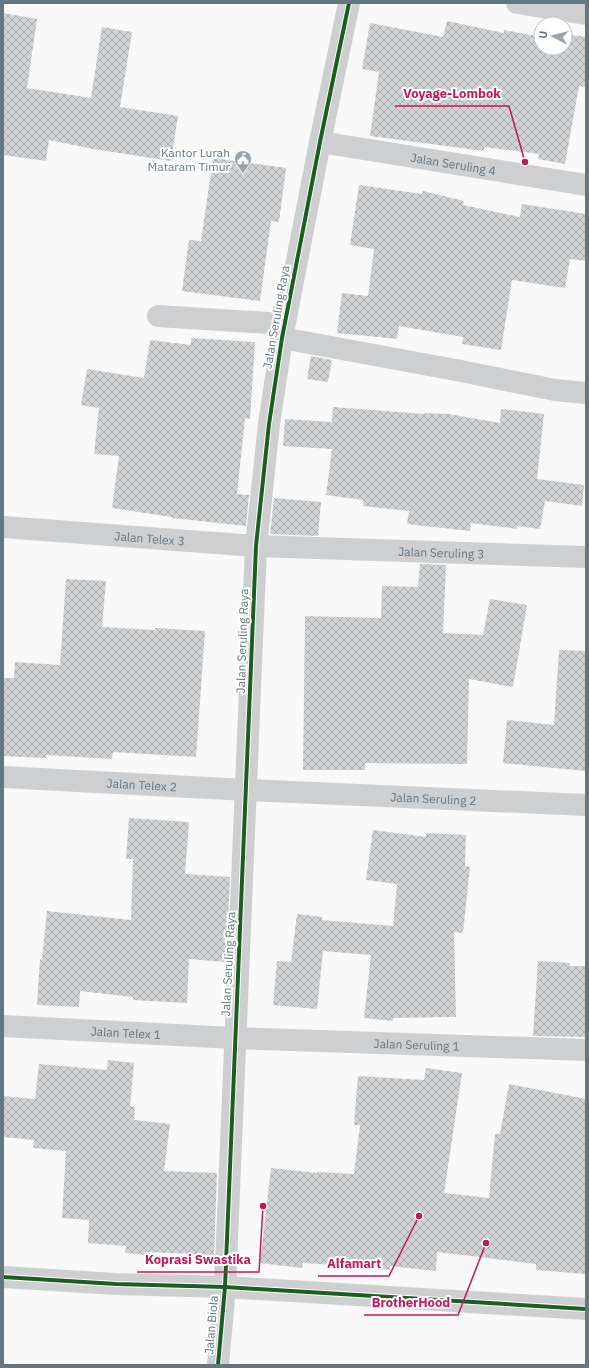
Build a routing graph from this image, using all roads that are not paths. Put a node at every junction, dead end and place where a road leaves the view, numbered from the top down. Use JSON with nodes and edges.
{"nodes":[{"id":1,"x":349,"y":3,"type":"edge"},
{"id":2,"x":517,"y":3,"type":"edge"},
{"id":3,"x":586,"y":14,"type":"edge"},
{"id":4,"x":320,"y":142,"type":"junction"},
{"id":5,"x":586,"y":185,"type":"edge"},
{"id":6,"x":158,"y":316,"type":"dead end"},
{"id":7,"x":283,"y":331,"type":"junction"},
{"id":8,"x":586,"y":393,"type":"edge"},
{"id":9,"x":3,"y":527,"type":"edge"},
{"id":10,"x":256,"y":546,"type":"junction"},
{"id":11,"x":296,"y":547,"type":"joint"},
{"id":12,"x":586,"y":557,"type":"edge"},
{"id":13,"x":3,"y":777,"type":"edge"},
{"id":14,"x":246,"y":790,"type":"junction"},
{"id":15,"x":282,"y":792,"type":"joint"},
{"id":16,"x":586,"y":805,"type":"edge"},
{"id":17,"x":3,"y":1026,"type":"edge"},
{"id":18,"x":241,"y":1038,"type":"junction"},
{"id":19,"x":586,"y":1050,"type":"edge"},
{"id":20,"x":3,"y":1277,"type":"edge"},
{"id":21,"x":224,"y":1287,"type":"junction"},
{"id":22,"x":586,"y":1309,"type":"edge"},
{"id":23,"x":218,"y":1365,"type":"edge"}],
"edges":[{"from":1,"to":4,"type":"street","name":"Jalan Seruling Raya"},
{"from":2,"to":3,"type":"street"},
{"from":4,"to":5,"type":"street","name":"Jalan Seruling 4"},
{"from":4,"to":7,"type":"street","name":"Jalan Seruling Raya"},
{"from":6,"to":7,"type":"street"},
{"from":7,"to":8,"type":"street"},
{"from":7,"to":10,"type":"street","name":"Jalan Seruling Raya"},
{"from":9,"to":10,"type":"street","name":"Jalan Telex 3"},
{"from":10,"to":11,"type":"street","name":"Jalan Telex 3"},
{"from":10,"to":14,"type":"street","name":"Jalan Seruling Raya"},
{"from":11,"to":12,"type":"street","name":"Jalan Seruling 3"},
{"from":13,"to":14,"type":"street","name":"Jalan Telex 2"},
{"from":14,"to":15,"type":"street","name":"Jalan Telex 2"},
{"from":14,"to":18,"type":"street","name":"Jalan Seruling Raya"},
{"from":15,"to":16,"type":"street","name":"Jalan Seruling 2"},
{"from":17,"to":18,"type":"street","name":"Jalan Telex 1"},
{"from":18,"to":19,"type":"street","name":"Jalan Seruling 1"},
{"from":18,"to":21,"type":"street","name":"Jalan Seruling Raya"},
{"from":20,"to":21,"type":"street"},
{"from":21,"to":22,"type":"street"},
{"from":21,"to":23,"type":"street","name":"Jalan Biola"}]}
